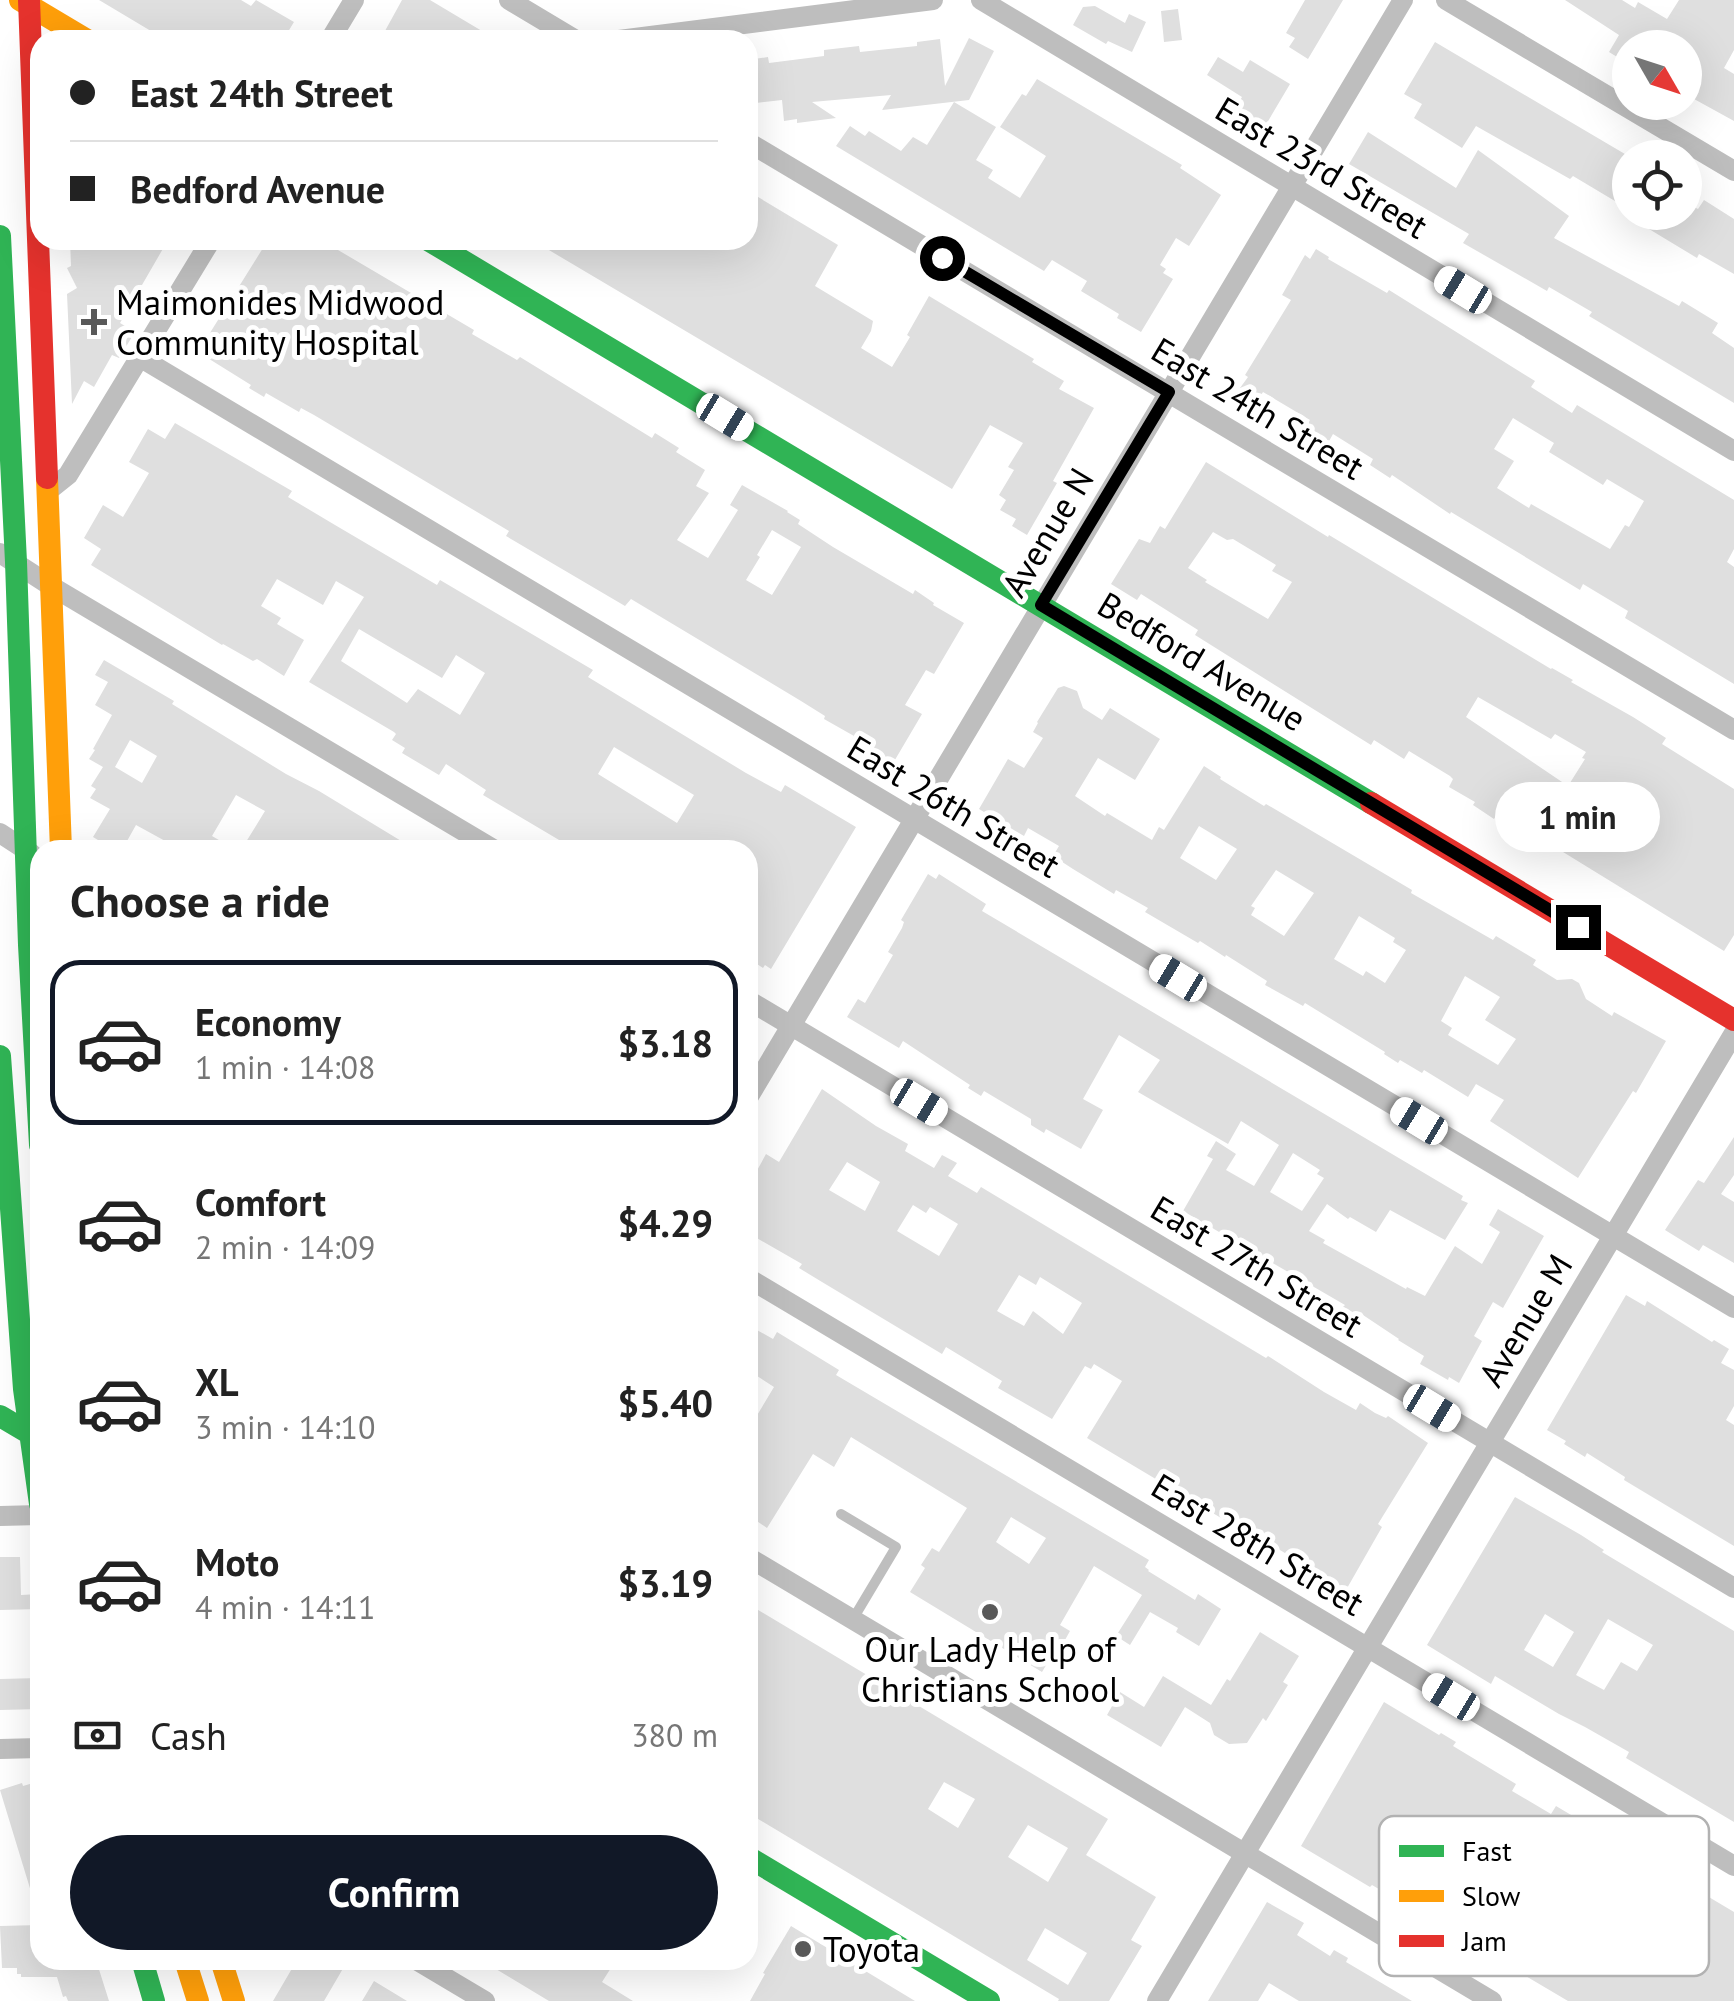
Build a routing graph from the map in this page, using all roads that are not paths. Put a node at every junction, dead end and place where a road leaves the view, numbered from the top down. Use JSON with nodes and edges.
{"nodes":[{"id":1,"x":354,"y":0,"type":"edge"},
{"id":2,"x":509,"y":0,"type":"edge"},
{"id":3,"x":932,"y":0,"type":"edge"},
{"id":4,"x":981,"y":0,"type":"edge"},
{"id":5,"x":1403,"y":0,"type":"edge"},
{"id":6,"x":1446,"y":0,"type":"edge"},
{"id":7,"x":26,"y":2,"type":"edge"},
{"id":8,"x":72,"y":30,"type":"edge"},
{"id":9,"x":336,"y":30,"type":"edge"},
{"id":10,"x":559,"y":30,"type":"edge"},
{"id":11,"x":696,"y":30,"type":"edge"},
{"id":12,"x":30,"y":83,"type":"edge"},
{"id":13,"x":758,"y":148,"type":"edge"},
{"id":14,"x":1734,"y":171,"type":"edge"},
{"id":15,"x":1292,"y":187,"type":"junction"},
{"id":16,"x":0,"y":236,"type":"edge"},
{"id":17,"x":38,"y":250,"type":"edge"},
{"id":18,"x":204,"y":250,"type":"edge"},
{"id":19,"x":445,"y":250,"type":"edge"},
{"id":20,"x":0,"y":267,"type":"edge"},
{"id":21,"x":40,"y":286,"type":"junction"},
{"id":22,"x":140,"y":358,"type":"junction"},
{"id":23,"x":1169,"y":392,"type":"junction"},
{"id":24,"x":1734,"y":451,"type":"edge"},
{"id":25,"x":48,"y":490,"type":"junction"},
{"id":26,"x":8,"y":558,"type":"edge"},
{"id":27,"x":51,"y":586,"type":"junction"},
{"id":28,"x":1041,"y":605,"type":"junction"},
{"id":29,"x":1734,"y":730,"type":"edge"},
{"id":30,"x":914,"y":820,"type":"junction"},
{"id":31,"x":0,"y":833,"type":"edge"},
{"id":32,"x":32,"y":840,"type":"edge"},
{"id":33,"x":61,"y":840,"type":"edge"},
{"id":34,"x":478,"y":840,"type":"edge"},
{"id":35,"x":30,"y":852,"type":"edge"},
{"id":36,"x":758,"y":1006,"type":"edge"},
{"id":37,"x":1734,"y":1020,"type":"edge"},
{"id":38,"x":790,"y":1026,"type":"junction"},
{"id":39,"x":1734,"y":1034,"type":"edge"},
{"id":40,"x":0,"y":1056,"type":"edge"},
{"id":41,"x":758,"y":1081,"type":"edge"},
{"id":42,"x":2,"y":1112,"type":"edge"},
{"id":43,"x":30,"y":1129,"type":"edge"},
{"id":44,"x":1613,"y":1236,"type":"junction"},
{"id":45,"x":758,"y":1284,"type":"edge"},
{"id":46,"x":1734,"y":1308,"type":"edge"},
{"id":47,"x":30,"y":1396,"type":"edge"},
{"id":48,"x":0,"y":1416,"type":"edge"},
{"id":49,"x":30,"y":1435,"type":"edge"},
{"id":50,"x":1490,"y":1443,"type":"junction"},
{"id":51,"x":840,"y":1514,"type":"dead end"},
{"id":52,"x":30,"y":1515,"type":"edge"},
{"id":53,"x":0,"y":1516,"type":"edge"},
{"id":54,"x":758,"y":1563,"type":"edge"},
{"id":55,"x":1734,"y":1588,"type":"edge"},
{"id":56,"x":853,"y":1620,"type":"junction"},
{"id":57,"x":1368,"y":1647,"type":"junction"},
{"id":58,"x":30,"y":1748,"type":"edge"},
{"id":59,"x":0,"y":1750,"type":"edge"},
{"id":60,"x":1650,"y":1816,"type":"edge"},
{"id":61,"x":1709,"y":1851,"type":"edge"},
{"id":62,"x":1245,"y":1854,"type":"junction"},
{"id":63,"x":758,"y":1863,"type":"edge"},
{"id":64,"x":1734,"y":1866,"type":"edge"},
{"id":65,"x":1379,"y":1934,"type":"edge"},
{"id":66,"x":145,"y":1970,"type":"edge"},
{"id":67,"x":188,"y":1970,"type":"edge"},
{"id":68,"x":224,"y":1970,"type":"edge"},
{"id":69,"x":228,"y":1970,"type":"edge"},
{"id":70,"x":433,"y":1970,"type":"edge"},
{"id":71,"x":1450,"y":1976,"type":"edge"},
{"id":72,"x":154,"y":2001,"type":"edge"},
{"id":73,"x":198,"y":2001,"type":"edge"},
{"id":74,"x":208,"y":2001,"type":"edge"},
{"id":75,"x":234,"y":2001,"type":"edge"},
{"id":76,"x":485,"y":2001,"type":"edge"},
{"id":77,"x":989,"y":2001,"type":"edge"},
{"id":78,"x":1157,"y":2001,"type":"edge"},
{"id":79,"x":1492,"y":2001,"type":"edge"}],
"edges":[{"from":1,"to":9,"type":"street"},
{"from":2,"to":10,"type":"street"},
{"from":3,"to":11,"type":"street"},
{"from":4,"to":15,"type":"street","name":"East 23rd Street"},
{"from":5,"to":15,"type":"street","name":"Avenue N"},
{"from":6,"to":14,"type":"street"},
{"from":7,"to":8,"type":"main road"},
{"from":7,"to":12,"type":"main road"},
{"from":13,"to":23,"type":"street","name":"East 24th Street"},
{"from":15,"to":23,"type":"street","name":"Avenue N"},
{"from":15,"to":24,"type":"street","name":"East 23rd Street"},
{"from":16,"to":20,"type":"main road"},
{"from":17,"to":21,"type":"main road"},
{"from":18,"to":22,"type":"street"},
{"from":19,"to":28,"type":"main road","name":"Bedford Avenue"},
{"from":20,"to":21,"type":"street"},
{"from":20,"to":26,"type":"main road"},
{"from":21,"to":25,"type":"main road"},
{"from":22,"to":25,"type":"street"},
{"from":22,"to":30,"type":"street","name":"East 26th Street"},
{"from":23,"to":28,"type":"street","name":"Avenue N"},
{"from":23,"to":29,"type":"street","name":"East 24th Street"},
{"from":25,"to":27,"type":"main road"},
{"from":26,"to":27,"type":"street"},
{"from":26,"to":32,"type":"main road"},
{"from":27,"to":33,"type":"main road"},
{"from":27,"to":34,"type":"street"},
{"from":28,"to":30,"type":"street","name":"Avenue N"},
{"from":28,"to":37,"type":"main road","name":"Bedford Avenue"},
{"from":30,"to":38,"type":"street","name":"Avenue N"},
{"from":30,"to":44,"type":"street","name":"East 26th Street"},
{"from":31,"to":35,"type":"street"},
{"from":36,"to":38,"type":"street","name":"East 27th Street"},
{"from":38,"to":41,"type":"street","name":"Avenue N"},
{"from":38,"to":50,"type":"street","name":"East 27th Street"},
{"from":39,"to":44,"type":"street","name":"Avenue M"},
{"from":40,"to":42,"type":"main road"},
{"from":42,"to":43,"type":"street"},
{"from":42,"to":47,"type":"main road"},
{"from":44,"to":46,"type":"street","name":"East 26th Street"},
{"from":44,"to":50,"type":"street","name":"Avenue M"},
{"from":45,"to":57,"type":"street","name":"East 28th Street"},
{"from":48,"to":49,"type":"main road"},
{"from":50,"to":55,"type":"street","name":"East 27th Street"},
{"from":50,"to":57,"type":"street","name":"Avenue M"},
{"from":51,"to":56,"type":"lane"},
{"from":52,"to":53,"type":"street"},
{"from":54,"to":56,"type":"street"},
{"from":56,"to":62,"type":"street"},
{"from":57,"to":60,"type":"street","name":"East 28th Street"},
{"from":57,"to":62,"type":"street","name":"Avenue M"},
{"from":58,"to":59,"type":"street"},
{"from":61,"to":64,"type":"street","name":"East 28th Street"},
{"from":62,"to":65,"type":"street"},
{"from":62,"to":78,"type":"street","name":"Avenue M"},
{"from":63,"to":77,"type":"main road"},
{"from":66,"to":72,"type":"main road"},
{"from":67,"to":73,"type":"main road"},
{"from":68,"to":74,"type":"street"},
{"from":69,"to":75,"type":"main road"},
{"from":70,"to":76,"type":"street"},
{"from":71,"to":79,"type":"street"}]}
